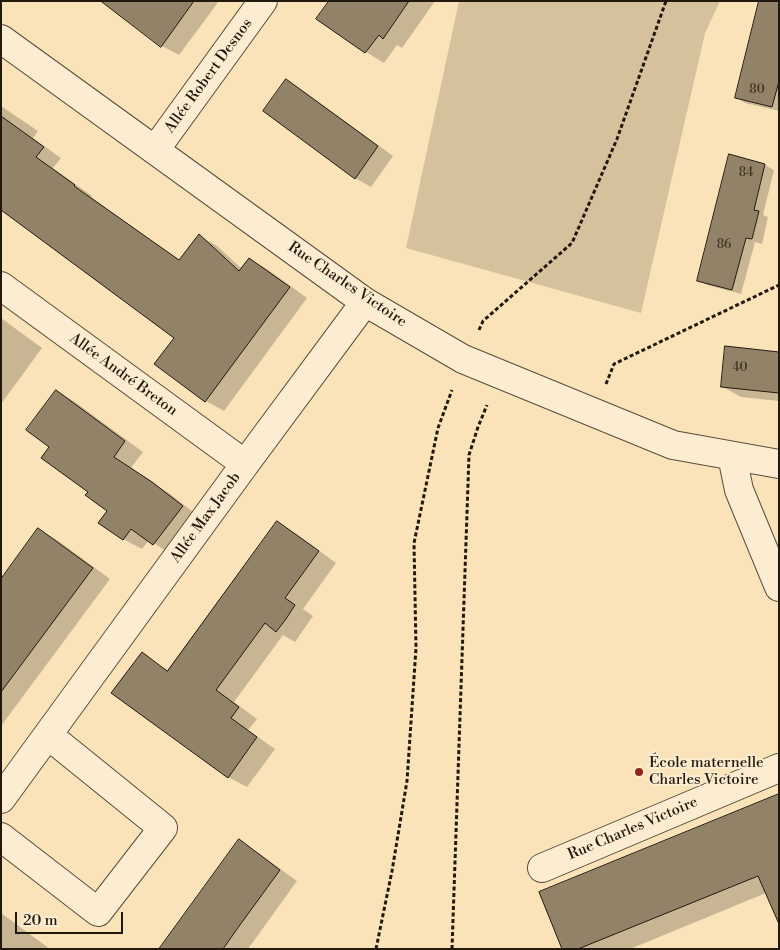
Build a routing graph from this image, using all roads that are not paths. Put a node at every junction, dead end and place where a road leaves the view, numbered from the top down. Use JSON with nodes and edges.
{"nodes":[{"id":1,"x":263,"y":1,"type":"edge"},
{"id":2,"x":1,"y":40,"type":"edge"},
{"id":3,"x":155,"y":150,"type":"junction"},
{"id":4,"x":1,"y":286,"type":"edge"},
{"id":5,"x":366,"y":302,"type":"junction"},
{"id":6,"x":732,"y":456,"type":"junction"},
{"id":7,"x":245,"y":464,"type":"junction"},
{"id":8,"x":779,"y":464,"type":"edge"},
{"id":9,"x":779,"y":587,"type":"edge"},
{"id":10,"x":48,"y":735,"type":"junction"},
{"id":11,"x":779,"y":768,"type":"edge"},
{"id":12,"x":1,"y":799,"type":"edge"},
{"id":13,"x":1,"y":836,"type":"edge"},
{"id":14,"x":542,"y":868,"type":"dead end"}],
"edges":[{"from":1,"to":3,"type":"street","name":"Allée Robert Desnos"},
{"from":2,"to":3,"type":"street","name":"Rue Charles Victoire"},
{"from":3,"to":5,"type":"street","name":"Rue Charles Victoire"},
{"from":4,"to":7,"type":"street","name":"Allée André Breton"},
{"from":5,"to":6,"type":"street","name":"Rue Charles Victoire"},
{"from":5,"to":7,"type":"street","name":"Allée Max Jacob"},
{"from":6,"to":8,"type":"street","name":"Rue Charles Victoire"},
{"from":6,"to":9,"type":"street"},
{"from":7,"to":10,"type":"street","name":"Allée Max Jacob"},
{"from":10,"to":12,"type":"street","name":"Allée Max Jacob"},
{"from":10,"to":13,"type":"street"},
{"from":11,"to":14,"type":"street","name":"Rue Charles Victoire"}]}
